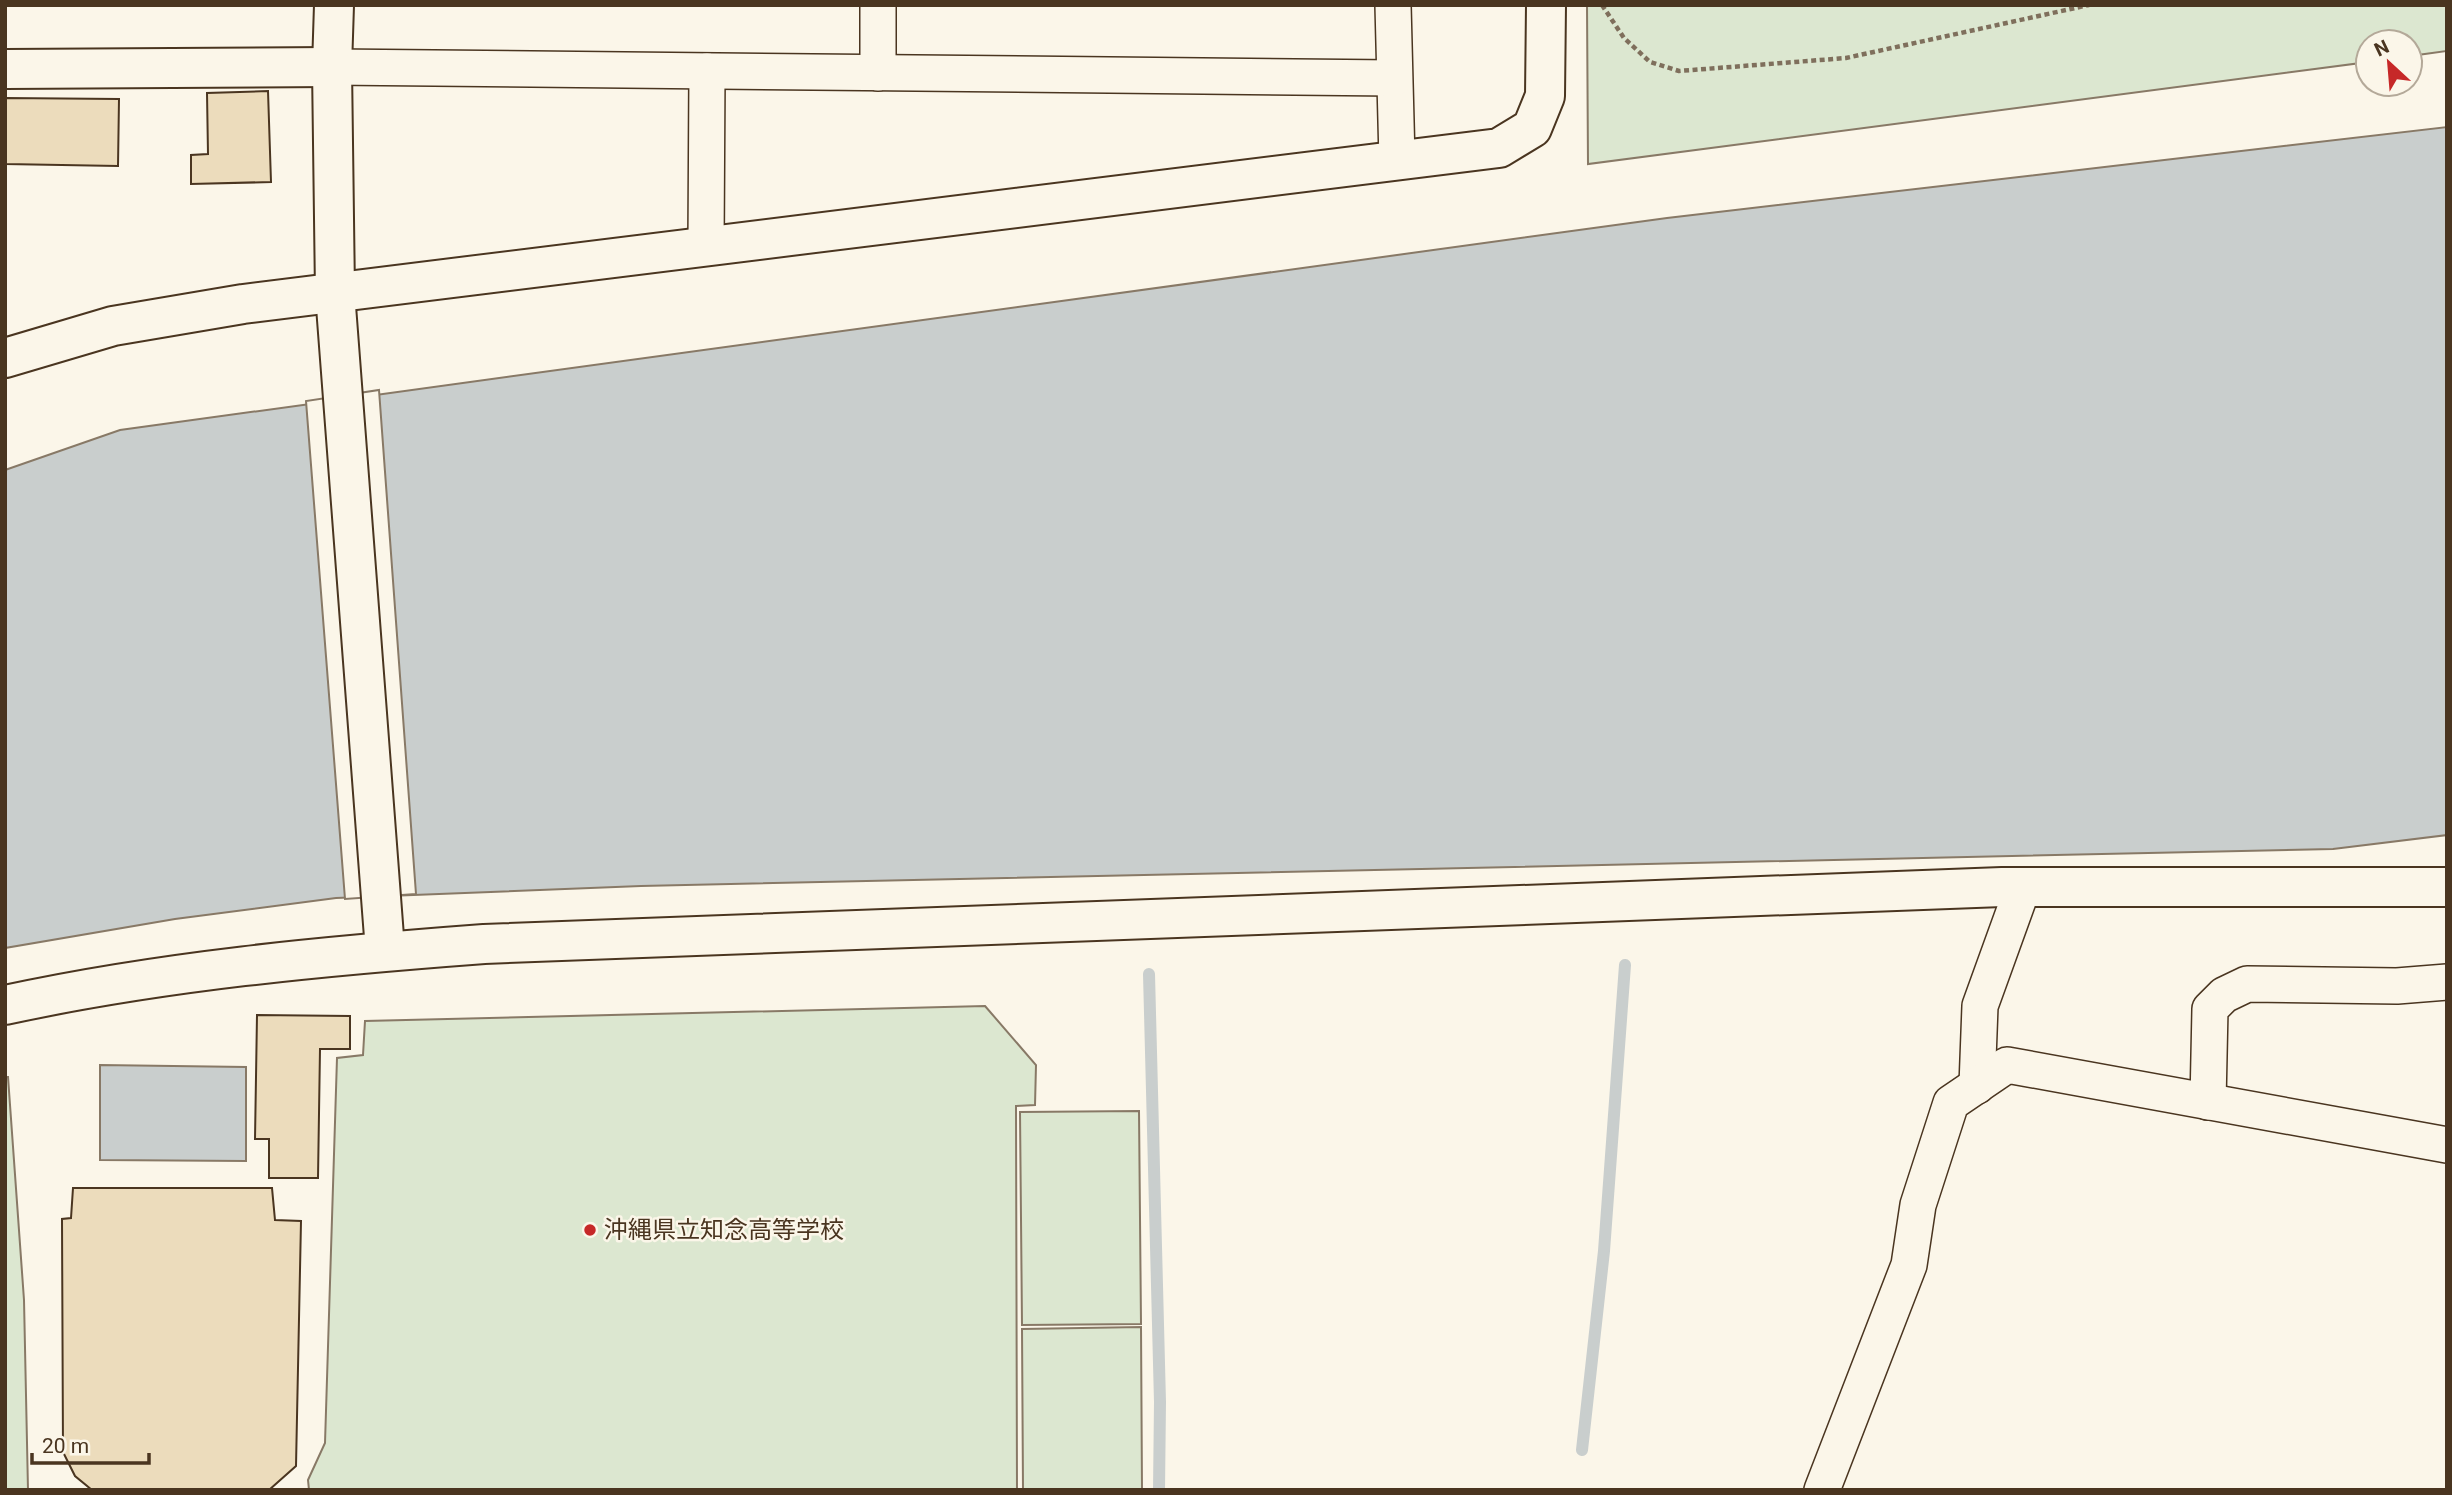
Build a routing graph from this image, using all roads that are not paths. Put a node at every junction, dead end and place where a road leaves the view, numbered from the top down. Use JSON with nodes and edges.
{"nodes":[{"id":1,"x":334,"y":5,"type":"edge"},
{"id":2,"x":878,"y":5,"type":"edge"},
{"id":3,"x":1393,"y":5,"type":"edge"},
{"id":4,"x":1546,"y":5,"type":"edge"},
{"id":5,"x":332,"y":67,"type":"junction"},
{"id":6,"x":5,"y":69,"type":"edge"},
{"id":7,"x":706,"y":71,"type":"junction"},
{"id":8,"x":878,"y":73,"type":"junction"},
{"id":9,"x":1394,"y":79,"type":"junction"},
{"id":10,"x":1398,"y":160,"type":"junction"},
{"id":11,"x":706,"y":246,"type":"junction"},
{"id":12,"x":335,"y":293,"type":"junction"},
{"id":13,"x":5,"y":358,"type":"edge"},
{"id":14,"x":2023,"y":887,"type":"junction"},
{"id":15,"x":2447,"y":887,"type":"edge"},
{"id":16,"x":385,"y":950,"type":"junction"},
{"id":17,"x":2447,"y":982,"type":"edge"},
{"id":18,"x":5,"y":1005,"type":"edge"},
{"id":19,"x":1977,"y":1086,"type":"junction"},
{"id":20,"x":2208,"y":1102,"type":"junction"},
{"id":21,"x":2447,"y":1145,"type":"edge"},
{"id":22,"x":1822,"y":1490,"type":"edge"}],
"edges":[{"from":1,"to":5,"type":"street"},
{"from":2,"to":8,"type":"street"},
{"from":3,"to":9,"type":"street"},
{"from":4,"to":10,"type":"street"},
{"from":5,"to":6,"type":"street"},
{"from":5,"to":7,"type":"street"},
{"from":5,"to":12,"type":"street"},
{"from":7,"to":8,"type":"street"},
{"from":7,"to":11,"type":"street"},
{"from":8,"to":9,"type":"street"},
{"from":9,"to":10,"type":"street"},
{"from":10,"to":11,"type":"street"},
{"from":11,"to":12,"type":"street"},
{"from":12,"to":13,"type":"street"},
{"from":12,"to":16,"type":"street"},
{"from":14,"to":15,"type":"street"},
{"from":14,"to":16,"type":"street"},
{"from":14,"to":19,"type":"street"},
{"from":16,"to":18,"type":"street"},
{"from":17,"to":20,"type":"street"},
{"from":19,"to":20,"type":"street"},
{"from":19,"to":22,"type":"street"},
{"from":20,"to":21,"type":"street"}]}
